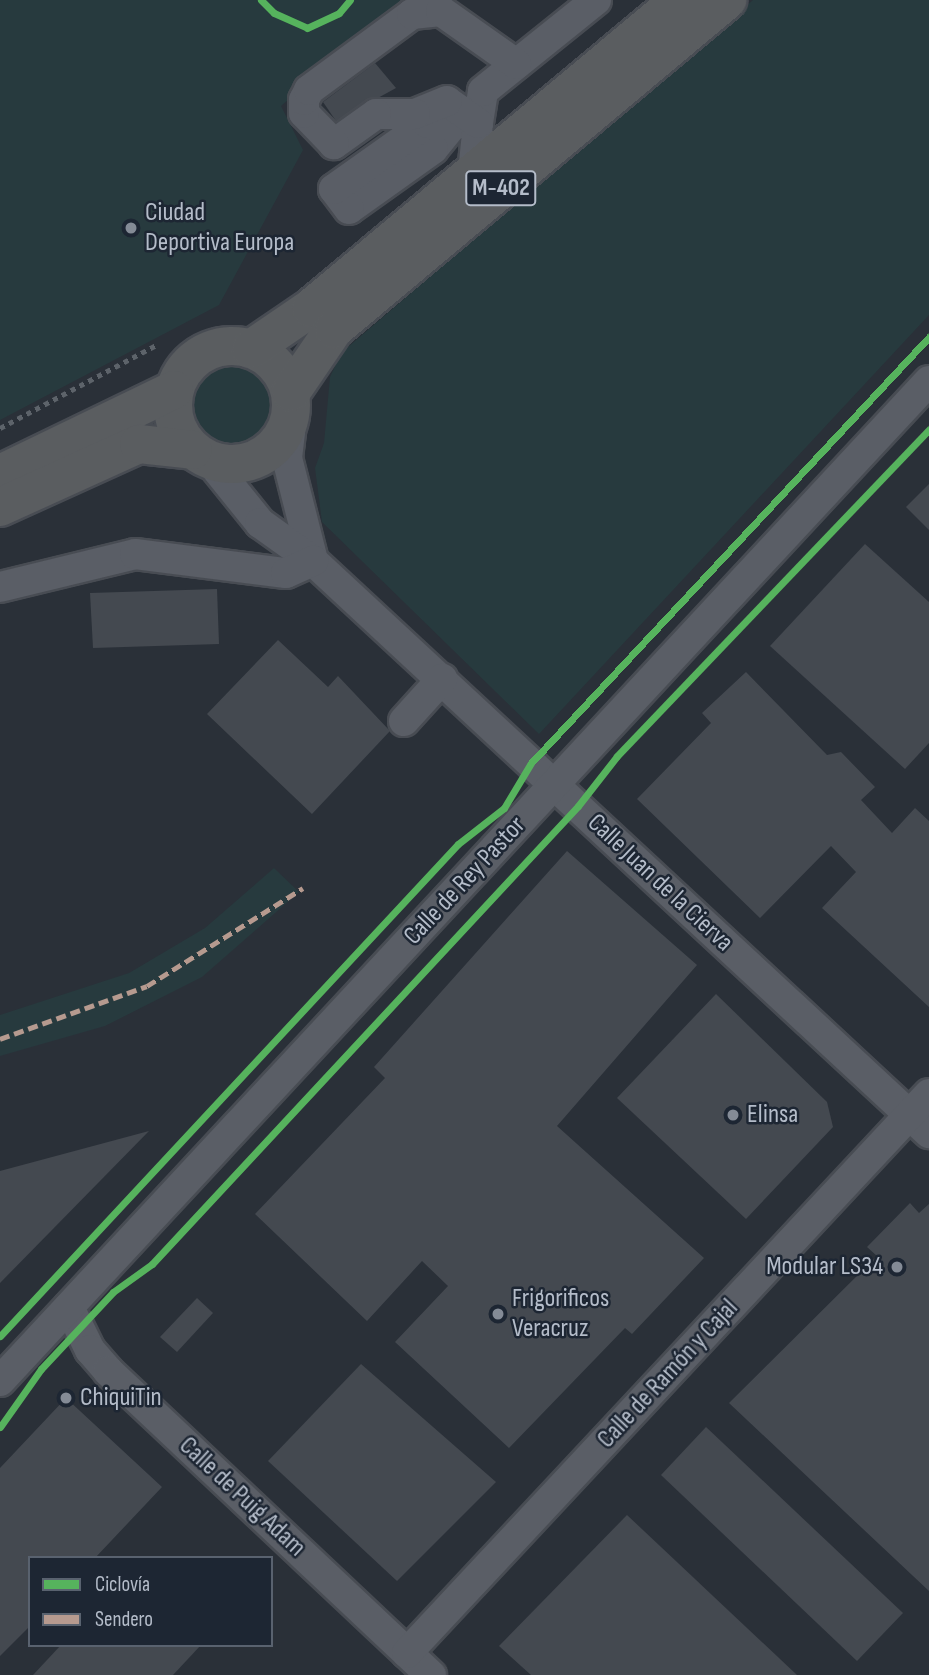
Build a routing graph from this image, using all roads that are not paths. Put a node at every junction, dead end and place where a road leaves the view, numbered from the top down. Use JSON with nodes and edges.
{"nodes":[{"id":1,"x":596,"y":0,"type":"edge"},
{"id":2,"x":680,"y":0,"type":"edge"},
{"id":3,"x":727,"y":0,"type":"edge"},
{"id":4,"x":516,"y":64,"type":"junction"},
{"id":5,"x":466,"y":123,"type":"junction"},
{"id":6,"x":473,"y":173,"type":"junction"},
{"id":7,"x":251,"y":349,"type":"junction"},
{"id":8,"x":929,"y":381,"type":"edge"},
{"id":9,"x":174,"y":390,"type":"junction"},
{"id":10,"x":291,"y":404,"type":"junction"},
{"id":11,"x":201,"y":455,"type":"junction"},
{"id":12,"x":0,"y":474,"type":"edge"},
{"id":13,"x":0,"y":507,"type":"edge"},
{"id":14,"x":313,"y":561,"type":"junction"},
{"id":15,"x":0,"y":587,"type":"edge"},
{"id":16,"x":442,"y":679,"type":"junction"},
{"id":17,"x":404,"y":721,"type":"dead end"},
{"id":18,"x":554,"y":784,"type":"junction"},
{"id":19,"x":923,"y":1114,"type":"edge"},
{"id":20,"x":69,"y":1307,"type":"junction"},
{"id":21,"x":0,"y":1381,"type":"edge"},
{"id":22,"x":407,"y":1653,"type":"junction"},
{"id":23,"x":431,"y":1675,"type":"edge"}],
"edges":[{"from":1,"to":4,"type":"street"},
{"from":2,"to":6,"type":"highway","number":"M-402"},
{"from":3,"to":10,"type":"highway","number":"M-402"},
{"from":4,"to":5,"type":"street"},
{"from":4,"to":5,"type":"street"},
{"from":5,"to":6,"type":"street"},
{"from":6,"to":7,"type":"highway","number":"M-402"},
{"from":7,"to":9,"type":"highway"},
{"from":7,"to":10,"type":"highway"},
{"from":8,"to":18,"type":"street","name":"Calle de Rey Pastor"},
{"from":9,"to":11,"type":"highway"},
{"from":9,"to":12,"type":"highway"},
{"from":10,"to":11,"type":"highway","number":"M-402"},
{"from":10,"to":14,"type":"street"},
{"from":11,"to":13,"type":"highway","number":"M-402"},
{"from":11,"to":14,"type":"street","name":"Calle Juan de la Cierva"},
{"from":14,"to":15,"type":"street"},
{"from":14,"to":16,"type":"street","name":"Calle Juan de la Cierva"},
{"from":16,"to":17,"type":"street"},
{"from":16,"to":18,"type":"street","name":"Calle Juan de la Cierva"},
{"from":18,"to":19,"type":"street","name":"Calle Juan de la Cierva"},
{"from":18,"to":20,"type":"street","name":"Calle de Rey Pastor"},
{"from":19,"to":22,"type":"street","name":"Calle de Ramón y Cajal"},
{"from":20,"to":21,"type":"street","name":"Calle de Rey Pastor"},
{"from":20,"to":22,"type":"street","name":"Calle de Puig Adam"},
{"from":22,"to":23,"type":"street","name":"Calle de Puig Adam"}]}
